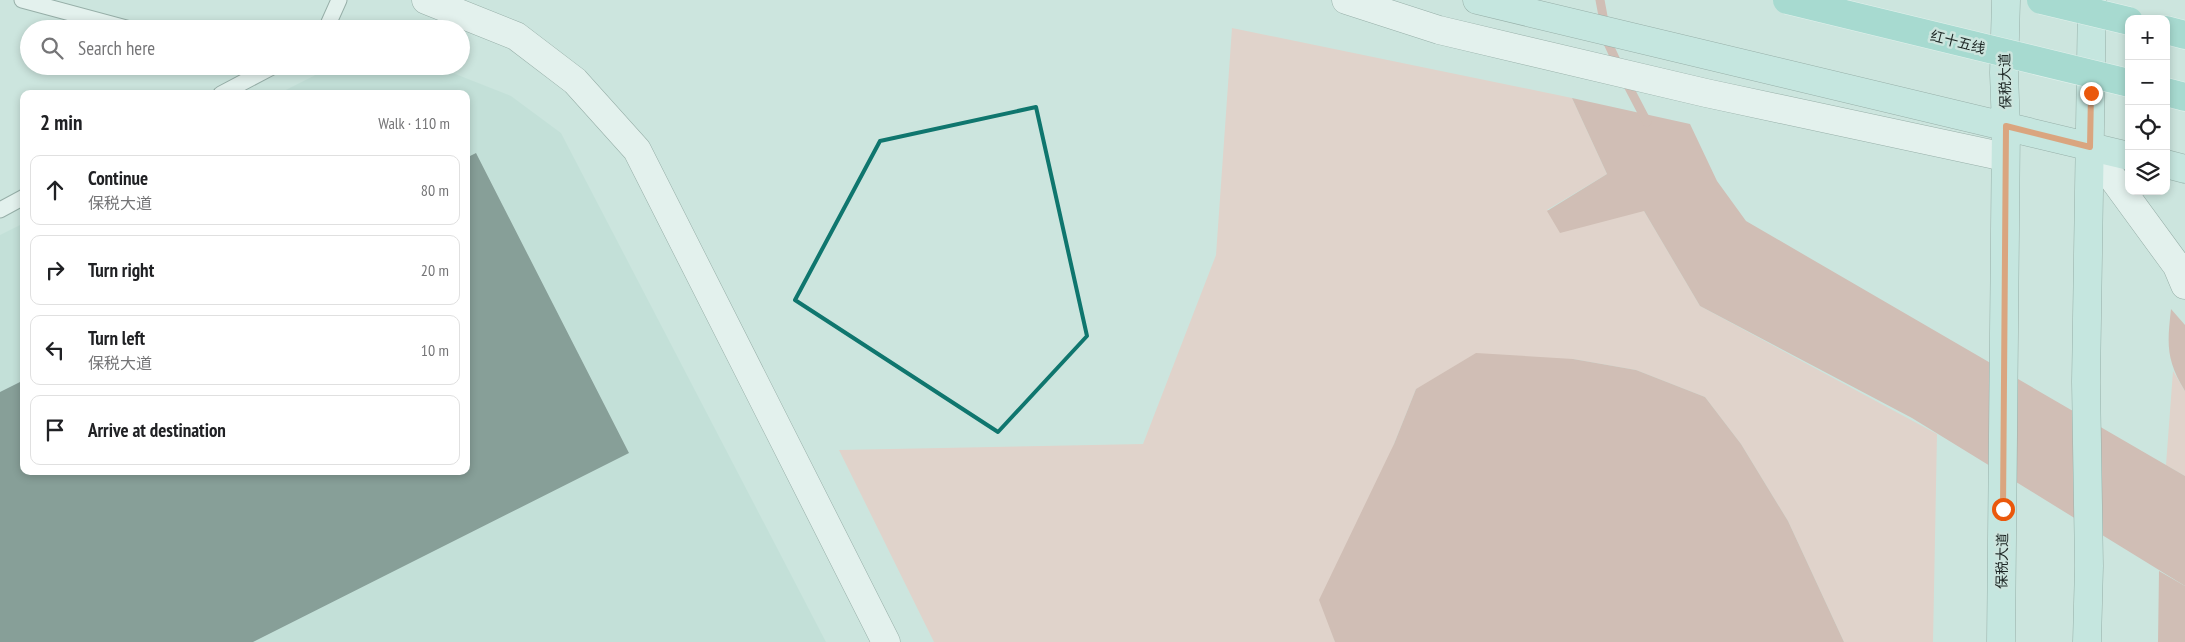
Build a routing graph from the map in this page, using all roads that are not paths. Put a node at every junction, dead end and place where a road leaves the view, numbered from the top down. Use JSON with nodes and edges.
{"nodes":[{"id":1,"x":22,"y":0,"type":"edge"},
{"id":2,"x":339,"y":0,"type":"edge"},
{"id":3,"x":426,"y":0,"type":"edge"},
{"id":4,"x":1346,"y":0,"type":"edge"},
{"id":5,"x":1478,"y":0,"type":"edge"},
{"id":6,"x":1788,"y":0,"type":"edge"},
{"id":7,"x":2006,"y":0,"type":"edge"},
{"id":8,"x":2041,"y":0,"type":"edge"},
{"id":9,"x":2092,"y":0,"type":"edge"},
{"id":10,"x":96,"y":20,"type":"edge"},
{"id":11,"x":330,"y":20,"type":"edge"},
{"id":12,"x":2125,"y":20,"type":"edge"},
{"id":13,"x":2170,"y":31,"type":"edge"},
{"id":14,"x":2185,"y":35,"type":"edge"},
{"id":15,"x":256,"y":75,"type":"edge"},
{"id":16,"x":2125,"y":82,"type":"edge"},
{"id":17,"x":228,"y":90,"type":"edge"},
{"id":18,"x":2170,"y":93,"type":"edge"},
{"id":19,"x":2185,"y":97,"type":"edge"},
{"id":20,"x":2006,"y":126,"type":"junction"},
{"id":21,"x":2090,"y":147,"type":"junction"},
{"id":22,"x":2125,"y":155,"type":"edge"},
{"id":23,"x":2006,"y":158,"type":"junction"},
{"id":24,"x":2170,"y":165,"type":"edge"},
{"id":25,"x":2185,"y":169,"type":"edge"},
{"id":26,"x":20,"y":199,"type":"edge"},
{"id":27,"x":0,"y":210,"type":"edge"},
{"id":28,"x":2185,"y":285,"type":"edge"},
{"id":29,"x":886,"y":642,"type":"edge"},
{"id":30,"x":2001,"y":642,"type":"edge"},
{"id":31,"x":2087,"y":642,"type":"edge"}],
"edges":[{"from":1,"to":10,"type":"lane"},
{"from":2,"to":11,"type":"lane"},
{"from":3,"to":29,"type":"street"},
{"from":4,"to":23,"type":"street"},
{"from":5,"to":20,"type":"main road"},
{"from":6,"to":16,"type":"main road","name":"红十五线","bridge":true},
{"from":7,"to":20,"type":"main road","name":"保税大道"},
{"from":8,"to":12,"type":"main road","bridge":true},
{"from":9,"to":21,"type":"main road"},
{"from":13,"to":14,"type":"main road"},
{"from":15,"to":17,"type":"lane"},
{"from":18,"to":19,"type":"main road"},
{"from":20,"to":21,"type":"main road"},
{"from":20,"to":23,"type":"main road","name":"保税大道"},
{"from":21,"to":22,"type":"main road"},
{"from":21,"to":28,"type":"street"},
{"from":21,"to":31,"type":"main road"},
{"from":23,"to":30,"type":"main road","name":"保税大道"},
{"from":24,"to":25,"type":"main road"},
{"from":26,"to":27,"type":"lane"}]}
